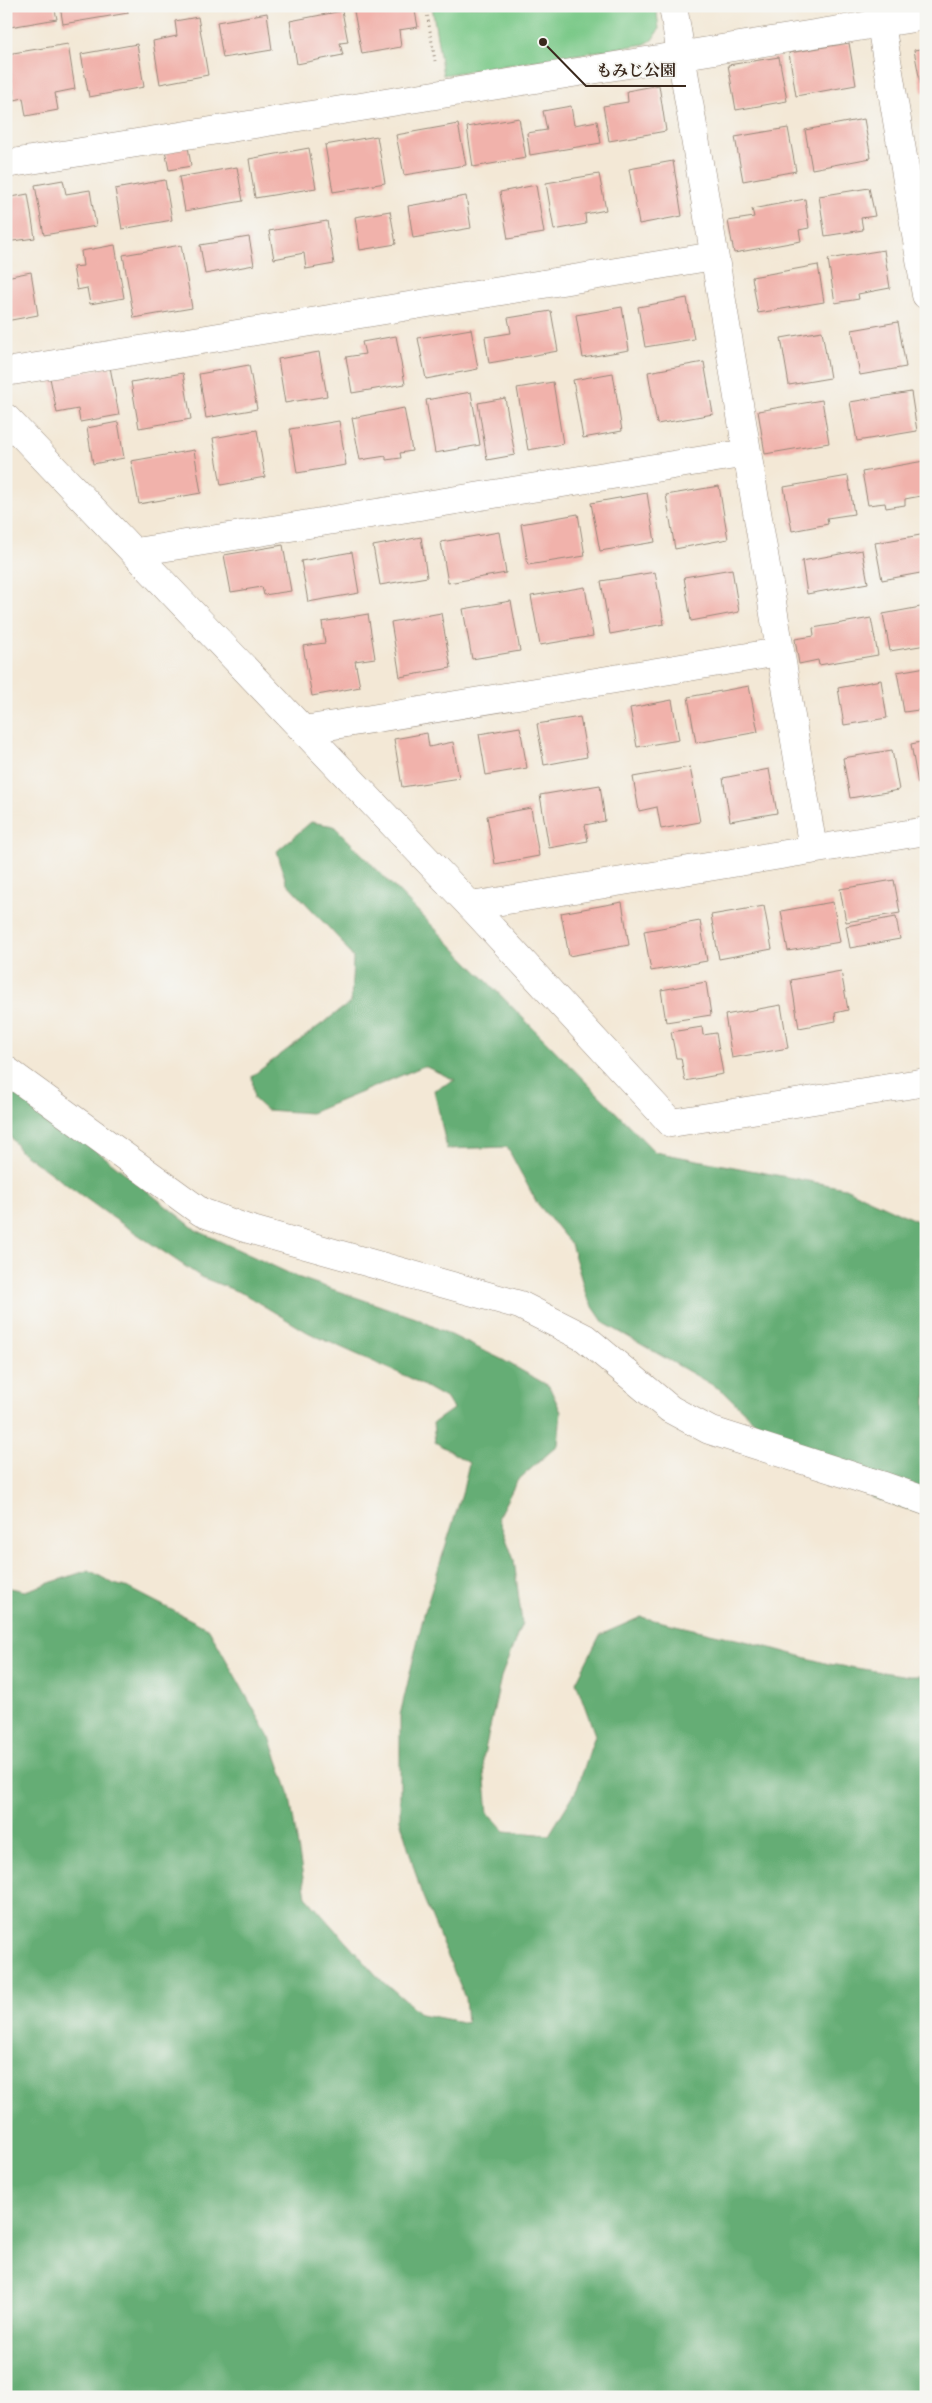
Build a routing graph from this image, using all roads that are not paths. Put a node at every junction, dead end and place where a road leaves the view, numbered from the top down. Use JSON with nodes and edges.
{"nodes":[{"id":1,"x":673,"y":6,"type":"edge"},
{"id":2,"x":880,"y":15,"type":"edge"},
{"id":3,"x":926,"y":16,"type":"edge"},
{"id":4,"x":681,"y":54,"type":"junction"},
{"id":5,"x":6,"y":164,"type":"edge"},
{"id":6,"x":714,"y":256,"type":"junction"},
{"id":7,"x":926,"y":295,"type":"edge"},
{"id":8,"x":6,"y":372,"type":"edge"},
{"id":9,"x":6,"y":418,"type":"edge"},
{"id":10,"x":747,"y":453,"type":"junction"},
{"id":11,"x":136,"y":552,"type":"junction"},
{"id":12,"x":779,"y":652,"type":"junction"},
{"id":13,"x":304,"y":730,"type":"junction"},
{"id":14,"x":926,"y":831,"type":"edge"},
{"id":15,"x":813,"y":849,"type":"junction"},
{"id":16,"x":470,"y":906,"type":"junction"},
{"id":17,"x":6,"y":1070,"type":"edge"},
{"id":18,"x":926,"y":1082,"type":"edge"},
{"id":19,"x":926,"y":1502,"type":"edge"}],
"edges":[{"from":1,"to":4,"type":"street"},
{"from":2,"to":3,"type":"street"},
{"from":2,"to":4,"type":"street"},
{"from":2,"to":7,"type":"street"},
{"from":4,"to":5,"type":"street"},
{"from":4,"to":6,"type":"street"},
{"from":6,"to":8,"type":"street"},
{"from":6,"to":10,"type":"street"},
{"from":9,"to":11,"type":"street"},
{"from":10,"to":11,"type":"street"},
{"from":10,"to":12,"type":"street"},
{"from":11,"to":13,"type":"street"},
{"from":12,"to":13,"type":"street"},
{"from":12,"to":15,"type":"street"},
{"from":13,"to":16,"type":"street"},
{"from":14,"to":15,"type":"street"},
{"from":15,"to":16,"type":"street"},
{"from":16,"to":18,"type":"street"},
{"from":17,"to":19,"type":"street"}]}
